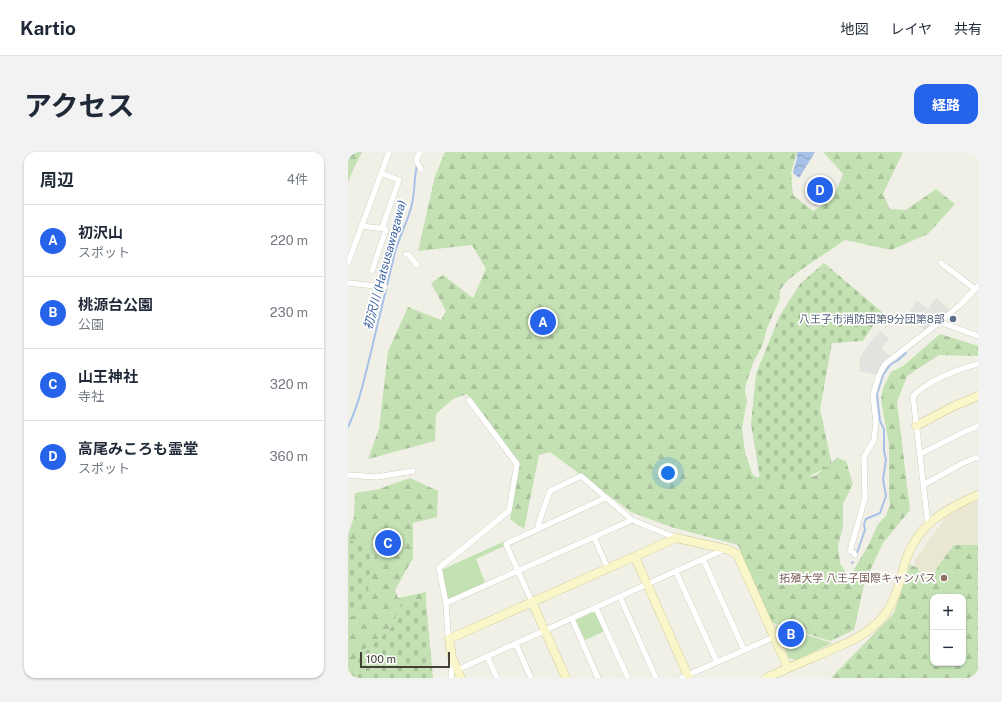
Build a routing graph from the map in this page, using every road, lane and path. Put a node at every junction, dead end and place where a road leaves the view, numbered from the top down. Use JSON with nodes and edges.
{"nodes":[{"id":1,"x":389,"y":152,"type":"edge"},
{"id":2,"x":420,"y":152,"type":"edge"},
{"id":3,"x":421,"y":169,"type":"dead end"},
{"id":4,"x":381,"y":174,"type":"junction"},
{"id":5,"x":361,"y":226,"type":"junction"},
{"id":6,"x":382,"y":228,"type":"junction"},
{"id":7,"x":406,"y":254,"type":"dead end"},
{"id":8,"x":348,"y":263,"type":"edge"},
{"id":9,"x":941,"y":263,"type":"dead end"},
{"id":10,"x":417,"y":265,"type":"dead end"},
{"id":11,"x":372,"y":272,"type":"dead end"},
{"id":12,"x":348,"y":284,"type":"edge"},
{"id":13,"x":384,"y":287,"type":"dead end"},
{"id":14,"x":977,"y":288,"type":"edge"},
{"id":15,"x":941,"y":321,"type":"junction"},
{"id":16,"x":978,"y":336,"type":"edge"},
{"id":17,"x":978,"y":364,"type":"edge"},
{"id":18,"x":978,"y":396,"type":"edge"},
{"id":19,"x":469,"y":400,"type":"dead end"},
{"id":20,"x":916,"y":426,"type":"junction"},
{"id":21,"x":978,"y":426,"type":"edge"},
{"id":22,"x":920,"y":454,"type":"junction"},
{"id":23,"x":978,"y":457,"type":"edge"},
{"id":24,"x":413,"y":471,"type":"dead end"},
{"id":25,"x":348,"y":475,"type":"edge"},
{"id":26,"x":923,"y":485,"type":"junction"},
{"id":27,"x":978,"y":495,"type":"edge"},
{"id":28,"x":605,"y":498,"type":"junction"},
{"id":29,"x":632,"y":520,"type":"junction"},
{"id":30,"x":928,"y":525,"type":"junction"},
{"id":31,"x":538,"y":528,"type":"junction"},
{"id":32,"x":594,"y":537,"type":"junction"},
{"id":33,"x":676,"y":538,"type":"junction"},
{"id":34,"x":726,"y":549,"type":"junction"},
{"id":35,"x":854,"y":555,"type":"dead end"},
{"id":36,"x":635,"y":557,"type":"junction"},
{"id":37,"x":703,"y":559,"type":"junction"},
{"id":38,"x":608,"y":569,"type":"junction"},
{"id":39,"x":518,"y":571,"type":"junction"},
{"id":40,"x":676,"y":572,"type":"junction"},
{"id":41,"x":647,"y":585,"type":"junction"},
{"id":42,"x":620,"y":597,"type":"junction"},
{"id":43,"x":532,"y":602,"type":"junction"},
{"id":44,"x":446,"y":603,"type":"junction"},
{"id":45,"x":596,"y":608,"type":"junction"},
{"id":46,"x":572,"y":618,"type":"junction"},
{"id":47,"x":545,"y":631,"type":"junction"},
{"id":48,"x":774,"y":637,"type":"junction"},
{"id":49,"x":449,"y":639,"type":"junction"},
{"id":50,"x":516,"y":644,"type":"junction"},
{"id":51,"x":744,"y":650,"type":"junction"},
{"id":52,"x":488,"y":656,"type":"junction"},
{"id":53,"x":452,"y":657,"type":"junction"},
{"id":54,"x":717,"y":662,"type":"junction"},
{"id":55,"x":788,"y":668,"type":"junction"},
{"id":56,"x":457,"y":670,"type":"junction"},
{"id":57,"x":686,"y":677,"type":"edge"},
{"id":58,"x":450,"y":678,"type":"edge"},
{"id":59,"x":461,"y":678,"type":"edge"},
{"id":60,"x":497,"y":678,"type":"edge"},
{"id":61,"x":531,"y":678,"type":"edge"},
{"id":62,"x":566,"y":678,"type":"edge"},
{"id":63,"x":598,"y":678,"type":"edge"},
{"id":64,"x":628,"y":678,"type":"edge"},
{"id":65,"x":656,"y":678,"type":"edge"},
{"id":66,"x":766,"y":678,"type":"edge"}],
"edges":[{"from":1,"to":4,"type":"street"},
{"from":2,"to":3,"type":"street"},
{"from":4,"to":5,"type":"street"},
{"from":4,"to":6,"type":"street"},
{"from":5,"to":6,"type":"street"},
{"from":5,"to":8,"type":"street"},
{"from":6,"to":11,"type":"street"},
{"from":7,"to":10,"type":"street"},
{"from":9,"to":14,"type":"street"},
{"from":12,"to":13,"type":"street"},
{"from":14,"to":15,"type":"street"},
{"from":15,"to":16,"type":"street"},
{"from":15,"to":35,"type":"street"},
{"from":17,"to":20,"type":"street"},
{"from":18,"to":20,"type":"street"},
{"from":19,"to":44,"type":"street"},
{"from":20,"to":22,"type":"street"},
{"from":21,"to":22,"type":"street"},
{"from":22,"to":26,"type":"street"},
{"from":23,"to":26,"type":"street"},
{"from":24,"to":25,"type":"street"},
{"from":26,"to":30,"type":"street"},
{"from":27,"to":30,"type":"street"},
{"from":28,"to":29,"type":"street"},
{"from":28,"to":31,"type":"street"},
{"from":28,"to":31,"type":"street"},
{"from":29,"to":32,"type":"street"},
{"from":29,"to":33,"type":"street"},
{"from":30,"to":55,"type":"street"},
{"from":31,"to":39,"type":"street"},
{"from":32,"to":38,"type":"street"},
{"from":32,"to":39,"type":"street"},
{"from":33,"to":34,"type":"street"},
{"from":33,"to":36,"type":"street"},
{"from":34,"to":37,"type":"street"},
{"from":34,"to":48,"type":"street"},
{"from":36,"to":38,"type":"street"},
{"from":36,"to":41,"type":"street"},
{"from":37,"to":40,"type":"street"},
{"from":37,"to":51,"type":"street"},
{"from":38,"to":43,"type":"street"},
{"from":39,"to":43,"type":"street"},
{"from":39,"to":44,"type":"street"},
{"from":40,"to":41,"type":"street"},
{"from":40,"to":54,"type":"street"},
{"from":41,"to":42,"type":"street"},
{"from":41,"to":57,"type":"street"},
{"from":42,"to":45,"type":"street"},
{"from":42,"to":65,"type":"street"},
{"from":43,"to":47,"type":"street"},
{"from":43,"to":49,"type":"street"},
{"from":44,"to":49,"type":"street"},
{"from":45,"to":46,"type":"street"},
{"from":45,"to":64,"type":"street"},
{"from":46,"to":47,"type":"street"},
{"from":46,"to":63,"type":"street"},
{"from":47,"to":50,"type":"street"},
{"from":47,"to":62,"type":"street"},
{"from":48,"to":51,"type":"street"},
{"from":48,"to":55,"type":"street"},
{"from":49,"to":53,"type":"street"},
{"from":50,"to":52,"type":"street"},
{"from":50,"to":61,"type":"street"},
{"from":51,"to":54,"type":"street"},
{"from":52,"to":56,"type":"street"},
{"from":52,"to":60,"type":"street"},
{"from":53,"to":56,"type":"street"},
{"from":53,"to":58,"type":"street"},
{"from":54,"to":57,"type":"street"},
{"from":55,"to":66,"type":"street"},
{"from":56,"to":59,"type":"street"}]}
